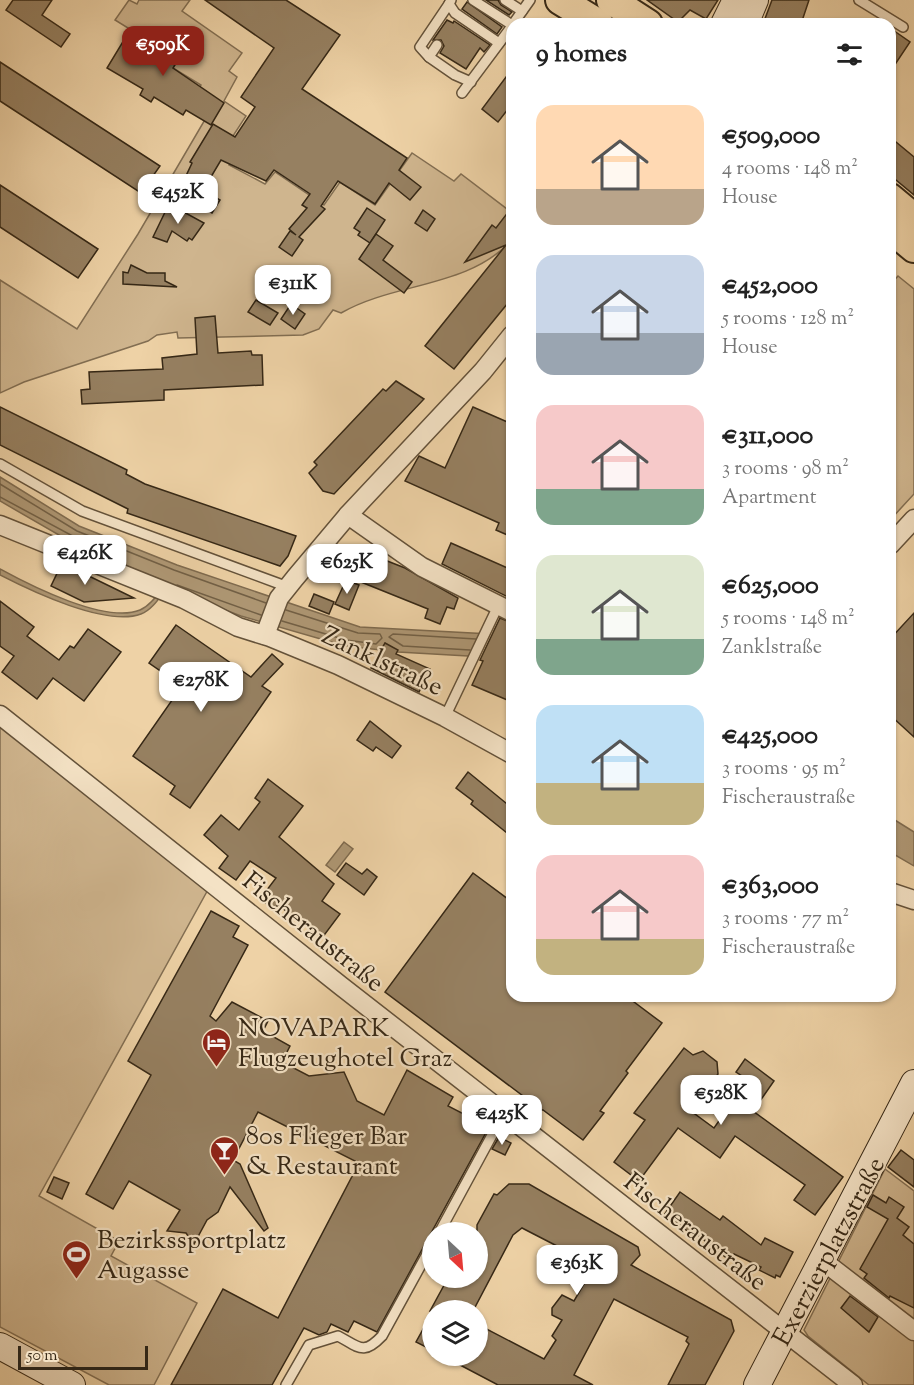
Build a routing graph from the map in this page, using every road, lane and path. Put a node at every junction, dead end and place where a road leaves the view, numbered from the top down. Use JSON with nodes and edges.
{"nodes":[{"id":1,"x":473,"y":0,"type":"edge"},
{"id":2,"x":506,"y":0,"type":"edge"},
{"id":3,"x":530,"y":0,"type":"edge"},
{"id":4,"x":560,"y":0,"type":"edge"},
{"id":5,"x":611,"y":0,"type":"edge"},
{"id":6,"x":736,"y":0,"type":"edge"},
{"id":7,"x":755,"y":0,"type":"edge"},
{"id":8,"x":859,"y":0,"type":"edge"},
{"id":9,"x":450,"y":2,"type":"edge"},
{"id":10,"x":522,"y":11,"type":"junction"},
{"id":11,"x":517,"y":18,"type":"edge"},
{"id":12,"x":589,"y":18,"type":"edge"},
{"id":13,"x":639,"y":18,"type":"edge"},
{"id":14,"x":727,"y":18,"type":"edge"},
{"id":15,"x":748,"y":18,"type":"edge"},
{"id":16,"x":888,"y":18,"type":"edge"},
{"id":17,"x":506,"y":21,"type":"edge"},
{"id":18,"x":896,"y":23,"type":"edge"},
{"id":19,"x":903,"y":27,"type":"dead end"},
{"id":20,"x":506,"y":33,"type":"edge"},
{"id":21,"x":499,"y":43,"type":"junction"},
{"id":22,"x":437,"y":45,"type":"dead end"},
{"id":23,"x":429,"y":57,"type":"junction"},
{"id":24,"x":471,"y":82,"type":"junction"},
{"id":25,"x":462,"y":93,"type":"dead end"},
{"id":26,"x":896,"y":203,"type":"edge"},
{"id":27,"x":914,"y":218,"type":"edge"},
{"id":28,"x":896,"y":233,"type":"edge"},
{"id":29,"x":914,"y":248,"type":"edge"},
{"id":30,"x":506,"y":342,"type":"edge"},
{"id":31,"x":0,"y":464,"type":"edge"},
{"id":32,"x":348,"y":515,"type":"junction"},
{"id":33,"x":914,"y":519,"type":"edge"},
{"id":34,"x":0,"y":525,"type":"edge"},
{"id":35,"x":896,"y":538,"type":"edge"},
{"id":36,"x":283,"y":592,"type":"junction"},
{"id":37,"x":505,"y":609,"type":"edge"},
{"id":38,"x":267,"y":632,"type":"junction"},
{"id":39,"x":0,"y":715,"type":"edge"},
{"id":40,"x":445,"y":717,"type":"junction"},
{"id":41,"x":506,"y":750,"type":"edge"},
{"id":42,"x":896,"y":894,"type":"edge"},
{"id":43,"x":914,"y":900,"type":"edge"},
{"id":44,"x":914,"y":1083,"type":"edge"},
{"id":45,"x":504,"y":1113,"type":"junction"},
{"id":46,"x":445,"y":1222,"type":"edge"},
{"id":47,"x":823,"y":1261,"type":"junction"},
{"id":48,"x":422,"y":1263,"type":"edge"},
{"id":49,"x":914,"y":1331,"type":"edge"},
{"id":50,"x":786,"y":1332,"type":"junction"},
{"id":51,"x":0,"y":1346,"type":"edge"},
{"id":52,"x":72,"y":1385,"type":"edge"},
{"id":53,"x":286,"y":1385,"type":"edge"},
{"id":54,"x":757,"y":1385,"type":"edge"},
{"id":55,"x":853,"y":1385,"type":"edge"}],
"edges":[{"from":1,"to":17,"type":"lane"},
{"from":2,"to":10,"type":"lane"},
{"from":3,"to":10,"type":"lane"},
{"from":4,"to":12,"type":"main road"},
{"from":5,"to":13,"type":"main road"},
{"from":6,"to":14,"type":"street"},
{"from":7,"to":15,"type":"street"},
{"from":8,"to":16,"type":"lane"},
{"from":9,"to":21,"type":"lane"},
{"from":9,"to":23,"type":"lane"},
{"from":10,"to":11,"type":"lane"},
{"from":18,"to":19,"type":"lane"},
{"from":20,"to":21,"type":"lane"},
{"from":21,"to":24,"type":"lane"},
{"from":22,"to":23,"type":"lane"},
{"from":23,"to":24,"type":"lane"},
{"from":24,"to":25,"type":"lane"},
{"from":26,"to":27,"type":"main road"},
{"from":28,"to":29,"type":"main road"},
{"from":30,"to":32,"type":"street"},
{"from":31,"to":36,"type":"lane"},
{"from":32,"to":36,"type":"street"},
{"from":32,"to":37,"type":"street","name":"Zanklstraße"},
{"from":33,"to":35,"type":"street"},
{"from":34,"to":38,"type":"street","name":"Zanklstraße"},
{"from":36,"to":38,"type":"street"},
{"from":37,"to":40,"type":"lane","name":"Zanklstraße"},
{"from":38,"to":40,"type":"street","name":"Zanklstraße"},
{"from":39,"to":45,"type":"street","name":"Fischeraustraße"},
{"from":40,"to":41,"type":"street","name":"Zanklstraße"},
{"from":42,"to":43,"type":"street"},
{"from":44,"to":47,"type":"street","name":"Exerzierplatzstraße"},
{"from":45,"to":46,"type":"lane"},
{"from":45,"to":50,"type":"street","name":"Fischeraustraße"},
{"from":47,"to":49,"type":"street"},
{"from":47,"to":50,"type":"street","name":"Exerzierplatzstraße"},
{"from":48,"to":53,"type":"lane"},
{"from":50,"to":54,"type":"street","name":"Exerzierplatzstraße"},
{"from":50,"to":55,"type":"street","name":"Fischeraustraße"},
{"from":51,"to":52,"type":"street"}]}
